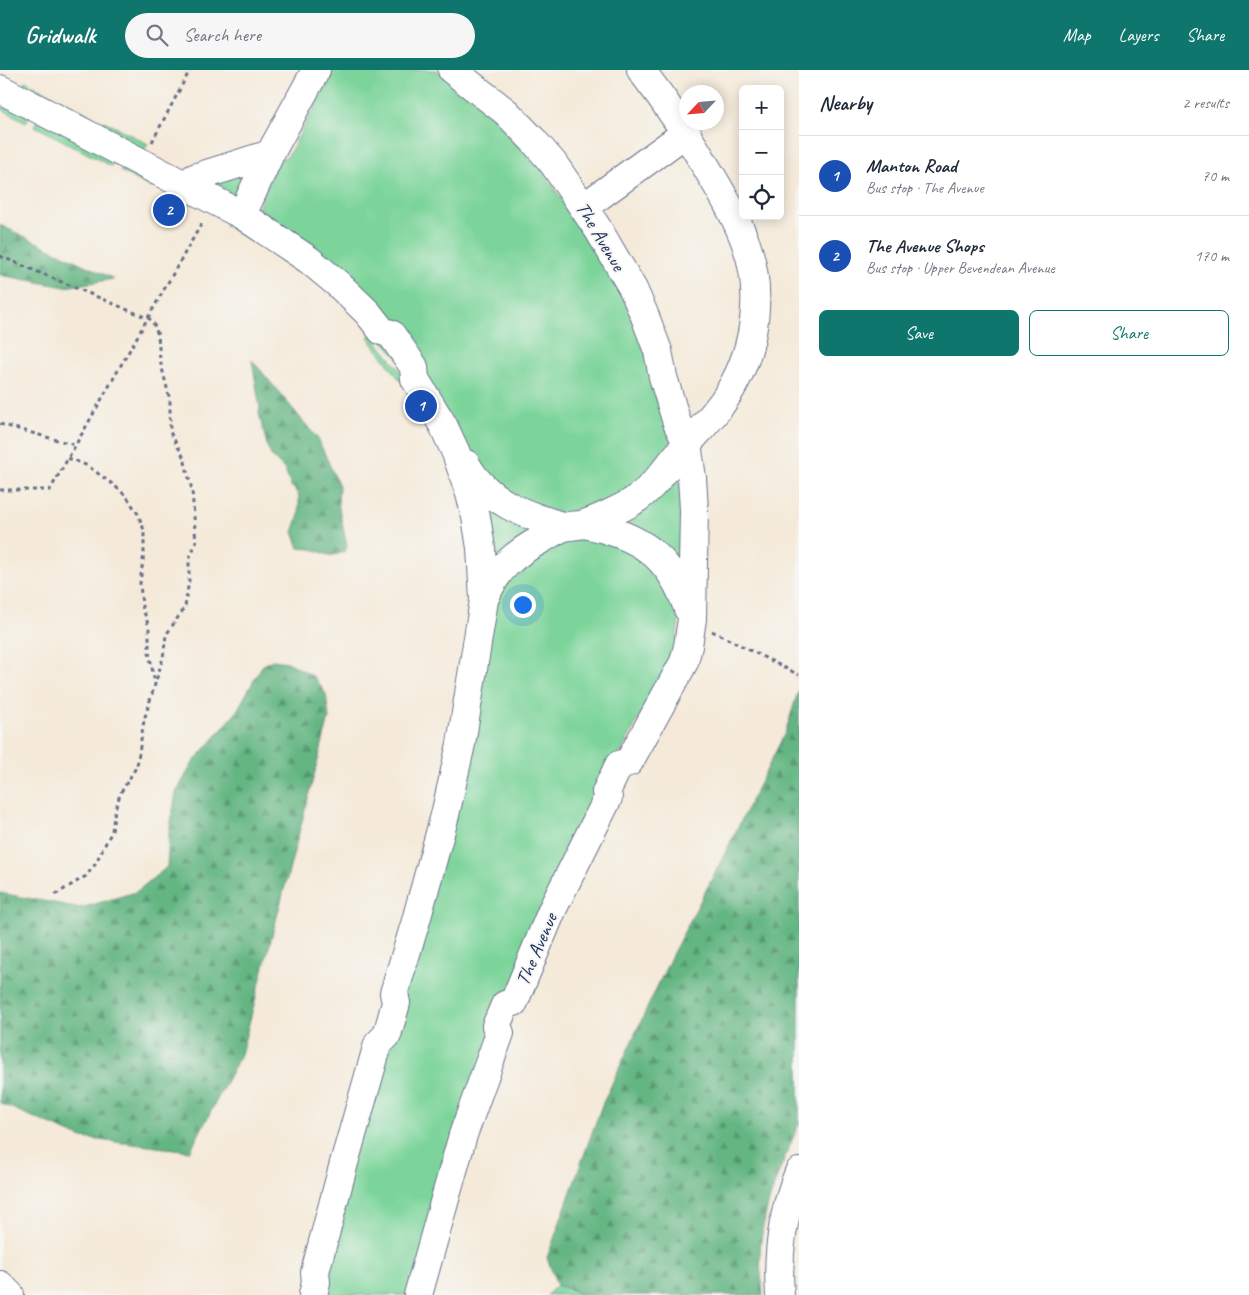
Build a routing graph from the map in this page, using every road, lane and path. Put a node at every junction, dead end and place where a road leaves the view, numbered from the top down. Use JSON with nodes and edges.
{"nodes":[{"id":1,"x":190,"y":70,"type":"edge"},
{"id":2,"x":316,"y":70,"type":"edge"},
{"id":3,"x":452,"y":70,"type":"edge"},
{"id":4,"x":641,"y":70,"type":"edge"},
{"id":5,"x":0,"y":89,"type":"edge"},
{"id":6,"x":687,"y":132,"type":"junction"},
{"id":7,"x":270,"y":154,"type":"junction"},
{"id":8,"x":142,"y":162,"type":"junction"},
{"id":9,"x":189,"y":187,"type":"junction"},
{"id":10,"x":584,"y":207,"type":"junction"},
{"id":11,"x":242,"y":216,"type":"junction"},
{"id":12,"x":205,"y":217,"type":"dead end"},
{"id":13,"x":0,"y":256,"type":"edge"},
{"id":14,"x":147,"y":317,"type":"junction"},
{"id":15,"x":0,"y":424,"type":"edge"},
{"id":16,"x":444,"y":425,"type":"junction"},
{"id":17,"x":687,"y":443,"type":"junction"},
{"id":18,"x":75,"y":445,"type":"junction"},
{"id":19,"x":68,"y":458,"type":"junction"},
{"id":20,"x":0,"y":490,"type":"edge"},
{"id":21,"x":574,"y":525,"type":"junction"},
{"id":22,"x":484,"y":600,"type":"junction"},
{"id":23,"x":701,"y":624,"type":"junction"},
{"id":24,"x":799,"y":675,"type":"edge"},
{"id":25,"x":155,"y":685,"type":"junction"},
{"id":26,"x":52,"y":896,"type":"dead end"},
{"id":27,"x":799,"y":1172,"type":"edge"},
{"id":28,"x":0,"y":1285,"type":"edge"},
{"id":29,"x":10,"y":1295,"type":"edge"},
{"id":30,"x":313,"y":1295,"type":"edge"},
{"id":31,"x":418,"y":1295,"type":"edge"},
{"id":32,"x":780,"y":1295,"type":"edge"}],
"edges":[{"from":1,"to":8,"type":"path"},
{"from":2,"to":7,"type":"street"},
{"from":3,"to":10,"type":"street","name":"The Avenue"},
{"from":4,"to":6,"type":"street"},
{"from":5,"to":8,"type":"street"},
{"from":6,"to":10,"type":"street"},
{"from":6,"to":17,"type":"street"},
{"from":7,"to":9,"type":"street"},
{"from":7,"to":11,"type":"street"},
{"from":8,"to":9,"type":"street"},
{"from":9,"to":11,"type":"street"},
{"from":10,"to":17,"type":"street","name":"The Avenue"},
{"from":11,"to":16,"type":"street"},
{"from":12,"to":14,"type":"path"},
{"from":13,"to":14,"type":"path"},
{"from":14,"to":18,"type":"path"},
{"from":14,"to":25,"type":"path"},
{"from":15,"to":18,"type":"path"},
{"from":16,"to":21,"type":"street"},
{"from":16,"to":22,"type":"street"},
{"from":17,"to":21,"type":"street"},
{"from":17,"to":23,"type":"street","name":"The Avenue"},
{"from":18,"to":19,"type":"path"},
{"from":19,"to":20,"type":"path"},
{"from":19,"to":25,"type":"path"},
{"from":21,"to":22,"type":"street"},
{"from":21,"to":23,"type":"street"},
{"from":22,"to":30,"type":"street"},
{"from":23,"to":24,"type":"path"},
{"from":23,"to":31,"type":"street","name":"The Avenue"},
{"from":25,"to":26,"type":"path"},
{"from":27,"to":32,"type":"street"},
{"from":28,"to":29,"type":"street"}]}
